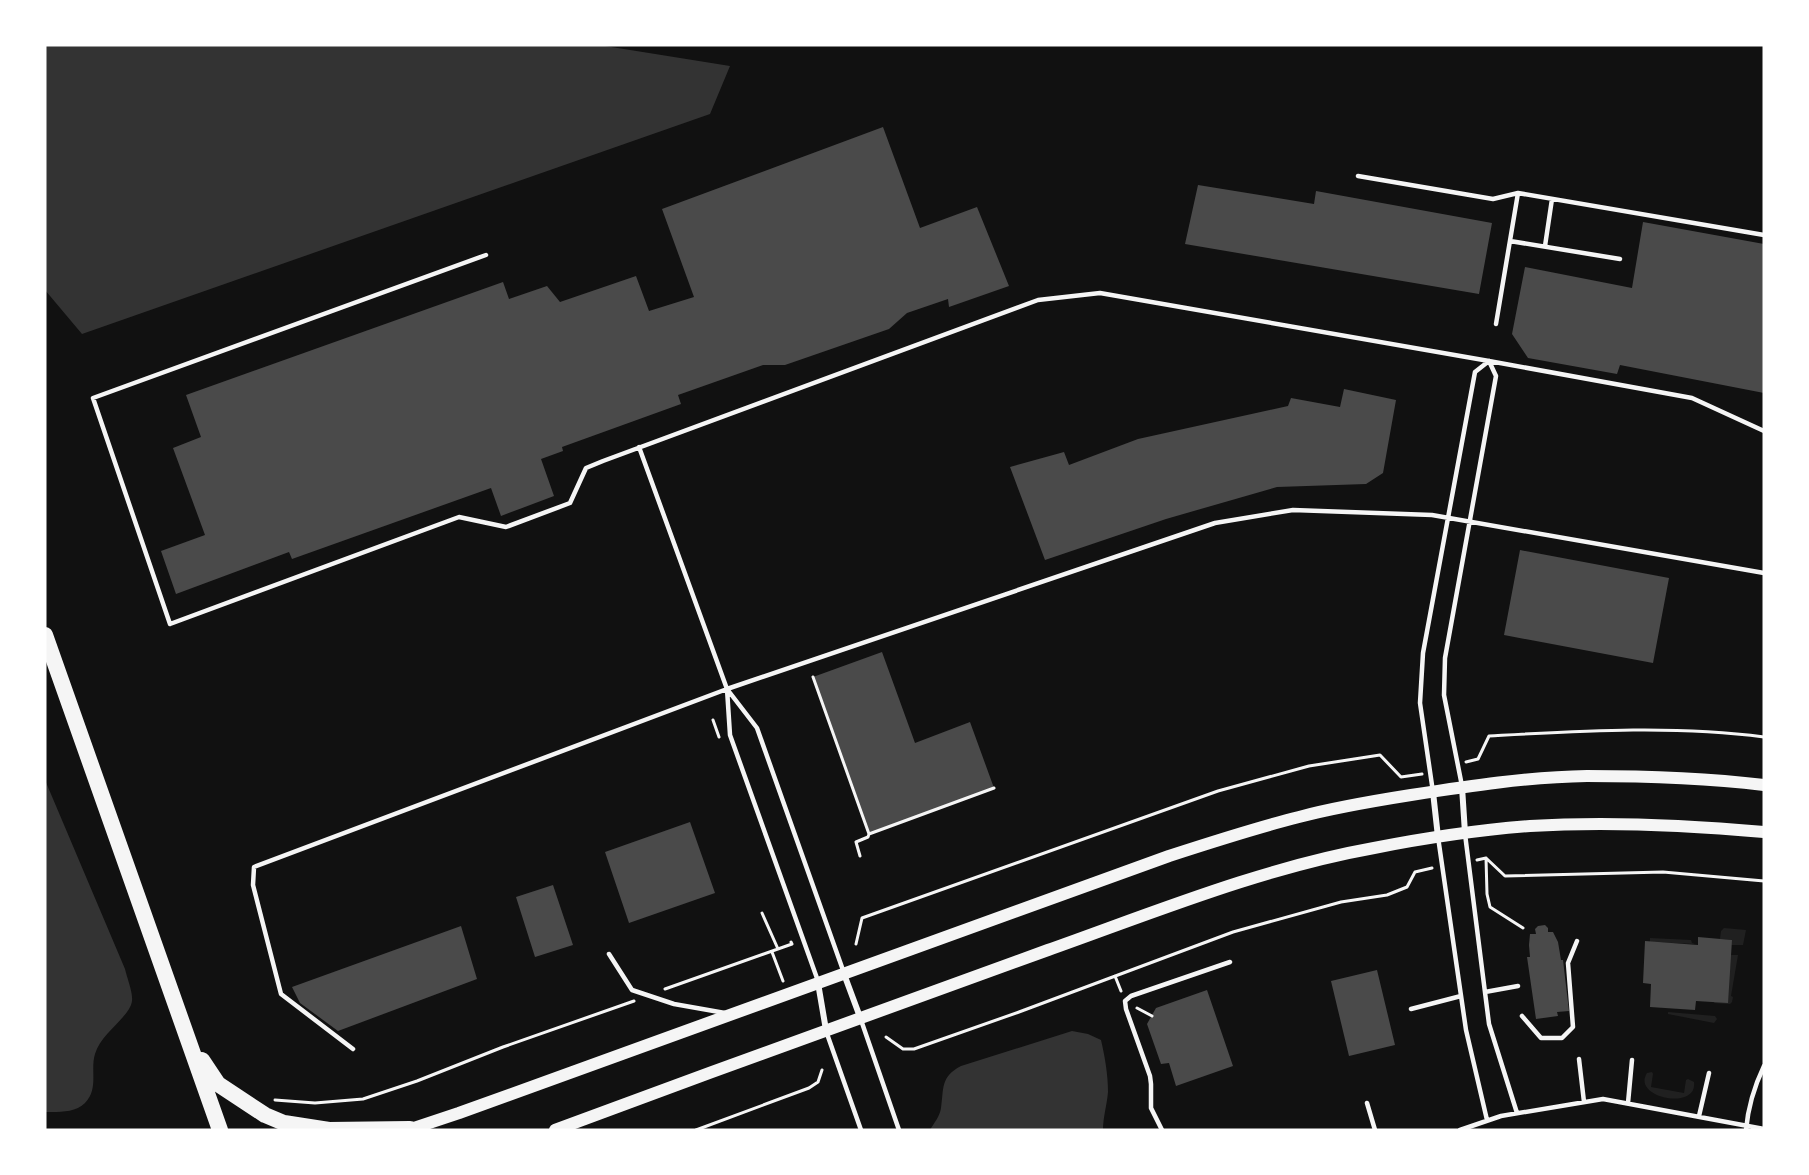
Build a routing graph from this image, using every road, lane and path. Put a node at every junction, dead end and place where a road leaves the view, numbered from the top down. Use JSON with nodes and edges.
{"nodes":[{"id":1,"x":1358,"y":176,"type":"dead end"},
{"id":2,"x":1518,"y":193,"type":"junction"},
{"id":3,"x":1552,"y":199,"type":"junction"},
{"id":4,"x":1764,"y":235,"type":"edge"},
{"id":5,"x":1510,"y":241,"type":"junction"},
{"id":6,"x":1545,"y":246,"type":"junction"},
{"id":7,"x":486,"y":255,"type":"dead end"},
{"id":8,"x":1620,"y":259,"type":"dead end"},
{"id":9,"x":1496,"y":324,"type":"dead end"},
{"id":10,"x":1489,"y":361,"type":"junction"},
{"id":11,"x":1764,"y":431,"type":"edge"},
{"id":12,"x":639,"y":447,"type":"junction"},
{"id":13,"x":1448,"y":518,"type":"junction"},
{"id":14,"x":1470,"y":522,"type":"junction"},
{"id":15,"x":1764,"y":573,"type":"edge"},
{"id":16,"x":45,"y":635,"type":"edge"},
{"id":17,"x":813,"y":677,"type":"dead end"},
{"id":18,"x":727,"y":689,"type":"junction"},
{"id":19,"x":713,"y":720,"type":"dead end"},
{"id":20,"x":1764,"y":737,"type":"edge"},
{"id":21,"x":721,"y":742,"type":"dead end"},
{"id":22,"x":1458,"y":765,"type":"junction"},
{"id":23,"x":1430,"y":773,"type":"junction"},
{"id":24,"x":1764,"y":785,"type":"edge"},
{"id":25,"x":1462,"y":787,"type":"junction"},
{"id":26,"x":994,"y":788,"type":"dead end"},
{"id":27,"x":1432,"y":792,"type":"junction"},
{"id":28,"x":1764,"y":831,"type":"edge"},
{"id":29,"x":1465,"y":833,"type":"junction"},
{"id":30,"x":869,"y":834,"type":"junction"},
{"id":31,"x":1438,"y":837,"type":"junction"},
{"id":32,"x":860,"y":856,"type":"dead end"},
{"id":33,"x":1486,"y":858,"type":"junction"},
{"id":34,"x":1468,"y":862,"type":"junction"},
{"id":35,"x":1442,"y":866,"type":"junction"},
{"id":36,"x":1764,"y":880,"type":"edge"},
{"id":37,"x":762,"y":912,"type":"dead end"},
{"id":38,"x":1523,"y":928,"type":"dead end"},
{"id":39,"x":788,"y":933,"type":"dead end"},
{"id":40,"x":1577,"y":941,"type":"dead end"},
{"id":41,"x":856,"y":944,"type":"dead end"},
{"id":42,"x":778,"y":949,"type":"junction"},
{"id":43,"x":772,"y":951,"type":"junction"},
{"id":44,"x":609,"y":954,"type":"dead end"},
{"id":45,"x":1230,"y":962,"type":"dead end"},
{"id":46,"x":844,"y":974,"type":"junction"},
{"id":47,"x":783,"y":981,"type":"dead end"},
{"id":48,"x":818,"y":983,"type":"junction"},
{"id":49,"x":1518,"y":986,"type":"dead end"},
{"id":50,"x":1485,"y":992,"type":"junction"},
{"id":51,"x":650,"y":996,"type":"junction"},
{"id":52,"x":1461,"y":996,"type":"junction"},
{"id":53,"x":1411,"y":1009,"type":"dead end"},
{"id":54,"x":731,"y":1014,"type":"junction"},
{"id":55,"x":860,"y":1017,"type":"junction"},
{"id":56,"x":1522,"y":1017,"type":"dead end"},
{"id":57,"x":826,"y":1030,"type":"junction"},
{"id":58,"x":186,"y":1035,"type":"junction"},
{"id":59,"x":886,"y":1037,"type":"dead end"},
{"id":60,"x":352,"y":1049,"type":"dead end"},
{"id":61,"x":1580,"y":1059,"type":"dead end"},
{"id":62,"x":1632,"y":1060,"type":"dead end"},
{"id":63,"x":1764,"y":1066,"type":"edge"},
{"id":64,"x":822,"y":1070,"type":"dead end"},
{"id":65,"x":1709,"y":1073,"type":"dead end"},
{"id":66,"x":275,"y":1100,"type":"dead end"},
{"id":67,"x":1584,"y":1102,"type":"junction"},
{"id":68,"x":1367,"y":1103,"type":"dead end"},
{"id":69,"x":1628,"y":1103,"type":"junction"},
{"id":70,"x":1517,"y":1113,"type":"junction"},
{"id":71,"x":1699,"y":1116,"type":"junction"},
{"id":72,"x":1487,"y":1120,"type":"junction"},
{"id":73,"x":1746,"y":1128,"type":"edge"},
{"id":74,"x":1764,"y":1129,"type":"edge"},
{"id":75,"x":220,"y":1130,"type":"edge"},
{"id":76,"x":409,"y":1130,"type":"edge"},
{"id":77,"x":555,"y":1130,"type":"edge"},
{"id":78,"x":696,"y":1130,"type":"edge"},
{"id":79,"x":861,"y":1130,"type":"edge"},
{"id":80,"x":899,"y":1130,"type":"edge"},
{"id":81,"x":1162,"y":1130,"type":"edge"},
{"id":82,"x":1375,"y":1130,"type":"edge"},
{"id":83,"x":1460,"y":1130,"type":"edge"}],
"edges":[{"from":1,"to":2,"type":"lane"},
{"from":2,"to":3,"type":"lane"},
{"from":2,"to":5,"type":"lane"},
{"from":3,"to":4,"type":"lane"},
{"from":3,"to":6,"type":"lane"},
{"from":5,"to":6,"type":"lane"},
{"from":5,"to":9,"type":"lane"},
{"from":6,"to":8,"type":"lane"},
{"from":7,"to":12,"type":"lane"},
{"from":10,"to":11,"type":"lane"},
{"from":10,"to":12,"type":"lane"},
{"from":10,"to":13,"type":"lane"},
{"from":10,"to":14,"type":"lane"},
{"from":12,"to":18,"type":"lane"},
{"from":13,"to":14,"type":"lane"},
{"from":13,"to":18,"type":"lane"},
{"from":13,"to":23,"type":"lane"},
{"from":14,"to":15,"type":"lane"},
{"from":14,"to":22,"type":"lane"},
{"from":16,"to":58,"type":"highway"},
{"from":17,"to":30,"type":"path"},
{"from":18,"to":46,"type":"lane"},
{"from":18,"to":48,"type":"lane"},
{"from":18,"to":60,"type":"lane"},
{"from":19,"to":21,"type":"path"},
{"from":20,"to":22,"type":"path"},
{"from":22,"to":25,"type":"lane"},
{"from":23,"to":27,"type":"lane"},
{"from":23,"to":41,"type":"path"},
{"from":24,"to":25,"type":"main road"},
{"from":25,"to":27,"type":"main road"},
{"from":25,"to":29,"type":"street"},
{"from":26,"to":30,"type":"path"},
{"from":27,"to":31,"type":"street"},
{"from":27,"to":46,"type":"main road"},
{"from":28,"to":29,"type":"main road"},
{"from":29,"to":31,"type":"main road"},
{"from":29,"to":34,"type":"lane"},
{"from":30,"to":32,"type":"path"},
{"from":31,"to":35,"type":"lane"},
{"from":31,"to":55,"type":"main road"},
{"from":33,"to":34,"type":"path"},
{"from":33,"to":36,"type":"path"},
{"from":33,"to":38,"type":"path"},
{"from":34,"to":50,"type":"lane"},
{"from":35,"to":52,"type":"lane"},
{"from":35,"to":59,"type":"path"},
{"from":37,"to":42,"type":"path"},
{"from":39,"to":42,"type":"path"},
{"from":40,"to":56,"type":"lane"},
{"from":42,"to":43,"type":"path"},
{"from":43,"to":47,"type":"path"},
{"from":43,"to":51,"type":"path"},
{"from":44,"to":51,"type":"lane"},
{"from":45,"to":81,"type":"lane"},
{"from":46,"to":48,"type":"main road"},
{"from":46,"to":55,"type":"street"},
{"from":48,"to":54,"type":"main road"},
{"from":48,"to":57,"type":"street"},
{"from":49,"to":50,"type":"lane"},
{"from":50,"to":70,"type":"lane"},
{"from":51,"to":54,"type":"lane"},
{"from":51,"to":66,"type":"path"},
{"from":52,"to":53,"type":"lane"},
{"from":52,"to":72,"type":"lane"},
{"from":54,"to":76,"type":"main road"},
{"from":55,"to":57,"type":"main road"},
{"from":55,"to":80,"type":"lane"},
{"from":57,"to":77,"type":"main road"},
{"from":57,"to":79,"type":"lane"},
{"from":58,"to":75,"type":"highway"},
{"from":58,"to":76,"type":"highway"},
{"from":61,"to":67,"type":"lane"},
{"from":62,"to":69,"type":"lane"},
{"from":63,"to":73,"type":"lane"},
{"from":64,"to":78,"type":"path"},
{"from":65,"to":71,"type":"lane"},
{"from":67,"to":69,"type":"lane"},
{"from":67,"to":70,"type":"lane"},
{"from":68,"to":82,"type":"lane"},
{"from":69,"to":71,"type":"lane"},
{"from":70,"to":72,"type":"lane"},
{"from":71,"to":73,"type":"lane"},
{"from":72,"to":83,"type":"lane"},
{"from":73,"to":74,"type":"lane"}]}
